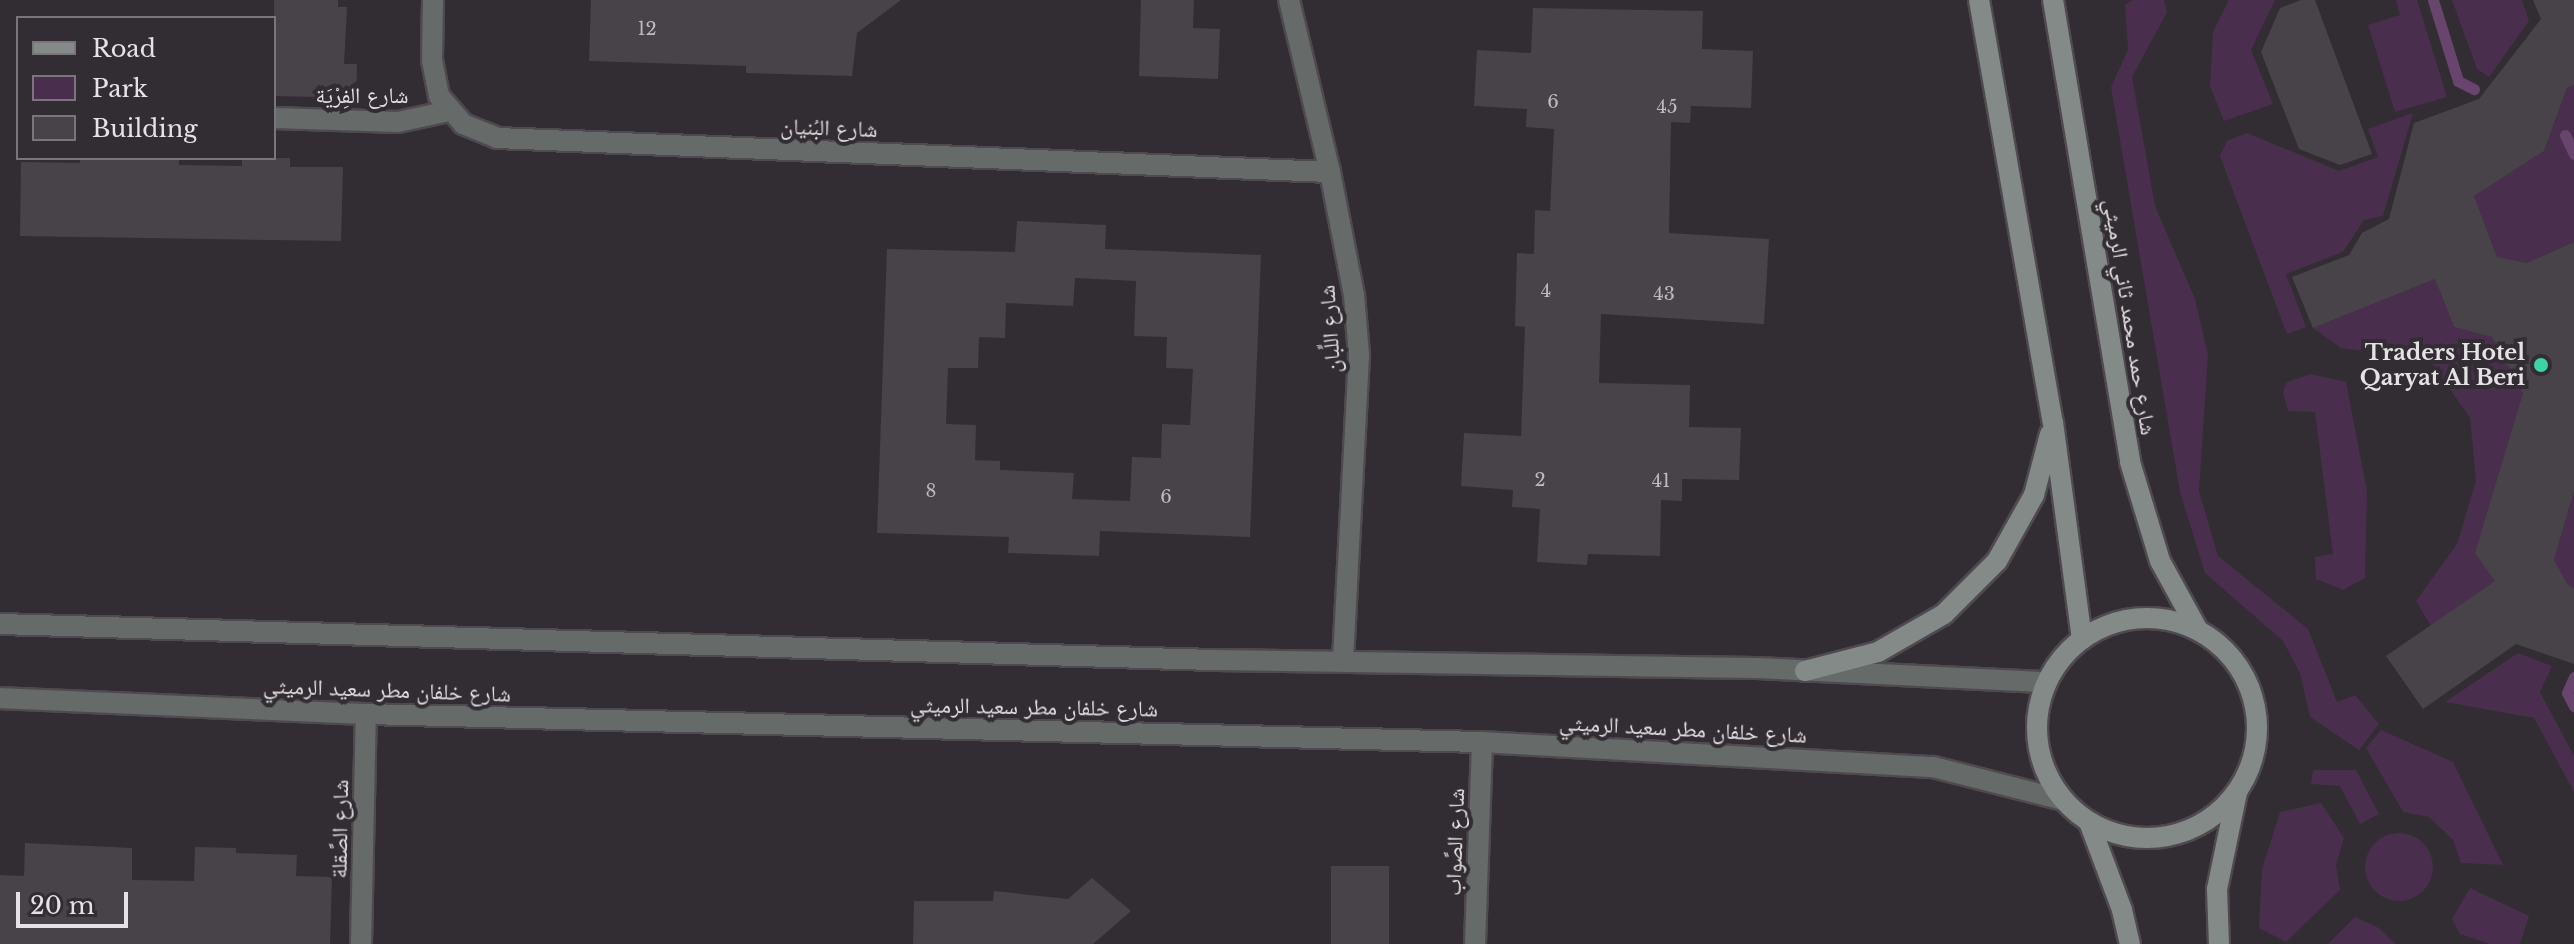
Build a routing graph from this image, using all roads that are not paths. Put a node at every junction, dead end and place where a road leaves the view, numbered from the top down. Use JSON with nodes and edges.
{"nodes":[{"id":1,"x":433,"y":0,"type":"edge"},
{"id":2,"x":1289,"y":0,"type":"edge"},
{"id":3,"x":1979,"y":0,"type":"edge"},
{"id":4,"x":2053,"y":0,"type":"edge"},
{"id":5,"x":449,"y":111,"type":"junction"},
{"id":6,"x":276,"y":118,"type":"edge"},
{"id":7,"x":1330,"y":172,"type":"junction"},
{"id":8,"x":2053,"y":422,"type":"junction"},
{"id":9,"x":0,"y":624,"type":"edge"},
{"id":10,"x":2198,"y":630,"type":"junction"},
{"id":11,"x":2082,"y":639,"type":"junction"},
{"id":12,"x":1343,"y":662,"type":"junction"},
{"id":13,"x":1805,"y":671,"type":"junction"},
{"id":14,"x":2047,"y":682,"type":"junction"},
{"id":15,"x":0,"y":698,"type":"edge"},
{"id":16,"x":366,"y":714,"type":"junction"},
{"id":17,"x":1482,"y":742,"type":"junction"},
{"id":18,"x":2237,"y":792,"type":"junction"},
{"id":19,"x":2063,"y":800,"type":"junction"},
{"id":20,"x":2089,"y":822,"type":"junction"},
{"id":21,"x":361,"y":944,"type":"edge"},
{"id":22,"x":1475,"y":944,"type":"edge"},
{"id":23,"x":2130,"y":944,"type":"edge"},
{"id":24,"x":2219,"y":944,"type":"edge"}],
"edges":[{"from":1,"to":5,"type":"street"},
{"from":2,"to":7,"type":"street","name":"شارع اللِّبان"},
{"from":3,"to":8,"type":"main road"},
{"from":4,"to":10,"type":"main road","name":"شارع حمد محمد ثاني الرميثي"},
{"from":5,"to":6,"type":"street","name":"شارع الفِرْيَة"},
{"from":5,"to":7,"type":"street","name":"شارع البُنيان"},
{"from":7,"to":12,"type":"street","name":"شارع اللِّبان"},
{"from":8,"to":11,"type":"main road"},
{"from":8,"to":13,"type":"main road"},
{"from":9,"to":12,"type":"street"},
{"from":10,"to":11,"type":"main road"},
{"from":10,"to":18,"type":"main road"},
{"from":11,"to":14,"type":"main road"},
{"from":12,"to":13,"type":"street"},
{"from":13,"to":14,"type":"street"},
{"from":14,"to":19,"type":"main road"},
{"from":15,"to":16,"type":"street","name":"شارع خلفان مطر سعيد الرميثي"},
{"from":16,"to":17,"type":"street","name":"شارع خلفان مطر سعيد الرميثي"},
{"from":16,"to":21,"type":"street","name":"شارع الصَّقلة"},
{"from":17,"to":19,"type":"street","name":"شارع خلفان مطر سعيد الرميثي"},
{"from":17,"to":22,"type":"street","name":"شارع الصَّواب"},
{"from":18,"to":20,"type":"main road"},
{"from":18,"to":24,"type":"main road"},
{"from":19,"to":20,"type":"main road"},
{"from":20,"to":23,"type":"main road"}]}
